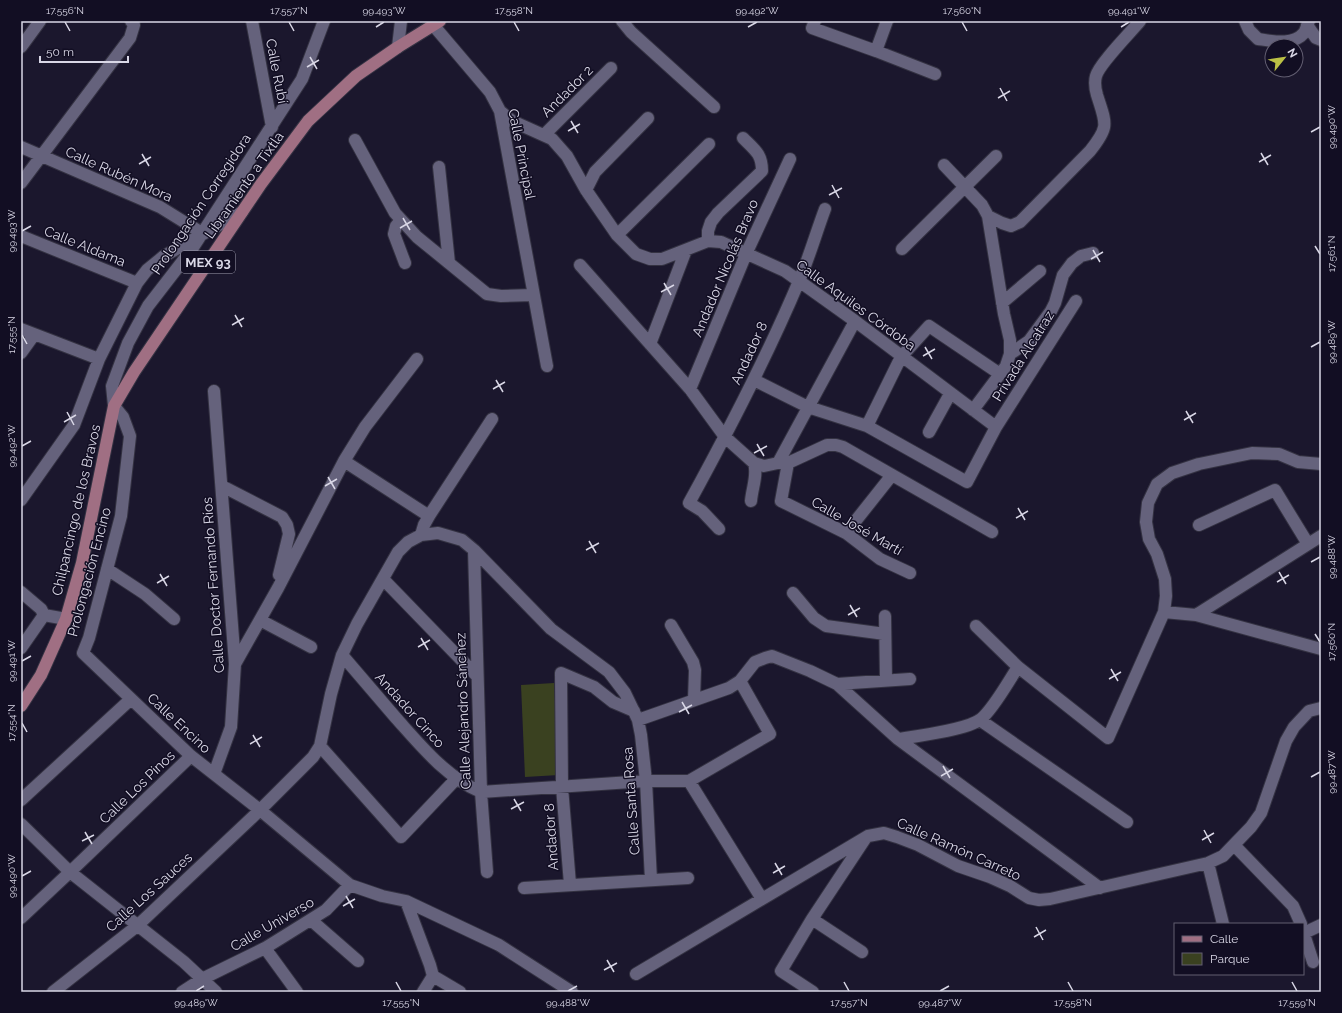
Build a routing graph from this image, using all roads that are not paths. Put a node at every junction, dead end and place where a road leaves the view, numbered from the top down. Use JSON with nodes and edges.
{"nodes":[{"id":1,"x":40,"y":21,"type":"edge"},
{"id":2,"x":252,"y":21,"type":"edge"},
{"id":3,"x":324,"y":21,"type":"edge"},
{"id":4,"x":397,"y":21,"type":"edge"},
{"id":5,"x":622,"y":21,"type":"edge"},
{"id":6,"x":887,"y":21,"type":"edge"},
{"id":7,"x":1140,"y":21,"type":"edge"},
{"id":8,"x":1244,"y":21,"type":"edge"},
{"id":9,"x":132,"y":23,"type":"edge"},
{"id":10,"x":1308,"y":23,"type":"edge"},
{"id":11,"x":437,"y":24,"type":"edge"},
{"id":12,"x":813,"y":25,"type":"edge"},
{"id":13,"x":1321,"y":40,"type":"edge"},
{"id":14,"x":21,"y":47,"type":"edge"},
{"id":15,"x":398,"y":47,"type":"junction"},
{"id":16,"x":876,"y":51,"type":"junction"},
{"id":17,"x":611,"y":68,"type":"dead end"},
{"id":18,"x":935,"y":74,"type":"dead end"},
{"id":19,"x":714,"y":107,"type":"dead end"},
{"id":20,"x":500,"y":111,"type":"junction"},
{"id":21,"x":648,"y":118,"type":"dead end"},
{"id":22,"x":272,"y":127,"type":"junction"},
{"id":23,"x":544,"y":135,"type":"junction"},
{"id":24,"x":744,"y":138,"type":"dead end"},
{"id":25,"x":355,"y":140,"type":"dead end"},
{"id":26,"x":709,"y":144,"type":"dead end"},
{"id":27,"x":21,"y":147,"type":"edge"},
{"id":28,"x":41,"y":156,"type":"junction"},
{"id":29,"x":996,"y":156,"type":"dead end"},
{"id":30,"x":790,"y":159,"type":"dead end"},
{"id":31,"x":944,"y":165,"type":"dead end"},
{"id":32,"x":439,"y":167,"type":"dead end"},
{"id":33,"x":21,"y":183,"type":"edge"},
{"id":34,"x":965,"y":187,"type":"junction"},
{"id":35,"x":586,"y":190,"type":"junction"},
{"id":36,"x":825,"y":209,"type":"dead end"},
{"id":37,"x":242,"y":212,"type":"junction"},
{"id":38,"x":988,"y":216,"type":"junction"},
{"id":39,"x":401,"y":220,"type":"junction"},
{"id":40,"x":202,"y":233,"type":"junction"},
{"id":41,"x":21,"y":236,"type":"edge"},
{"id":42,"x":617,"y":236,"type":"junction"},
{"id":43,"x":708,"y":241,"type":"junction"},
{"id":44,"x":686,"y":250,"type":"junction"},
{"id":45,"x":902,"y":250,"type":"dead end"},
{"id":46,"x":1092,"y":253,"type":"dead end"},
{"id":47,"x":746,"y":254,"type":"junction"},
{"id":48,"x":405,"y":263,"type":"dead end"},
{"id":49,"x":449,"y":263,"type":"junction"},
{"id":50,"x":580,"y":265,"type":"dead end"},
{"id":51,"x":1040,"y":271,"type":"dead end"},
{"id":52,"x":799,"y":280,"type":"junction"},
{"id":53,"x":137,"y":283,"type":"junction"},
{"id":54,"x":533,"y":295,"type":"junction"},
{"id":55,"x":1076,"y":301,"type":"dead end"},
{"id":56,"x":1002,"y":303,"type":"junction"},
{"id":57,"x":855,"y":321,"type":"junction"},
{"id":58,"x":21,"y":329,"type":"edge"},
{"id":59,"x":34,"y":335,"type":"junction"},
{"id":60,"x":650,"y":344,"type":"junction"},
{"id":61,"x":21,"y":353,"type":"edge"},
{"id":62,"x":1010,"y":354,"type":"junction"},
{"id":63,"x":901,"y":357,"type":"junction"},
{"id":64,"x":417,"y":358,"type":"dead end"},
{"id":65,"x":99,"y":359,"type":"junction"},
{"id":66,"x":547,"y":366,"type":"dead end"},
{"id":67,"x":1000,"y":374,"type":"junction"},
{"id":68,"x":754,"y":380,"type":"junction"},
{"id":69,"x":690,"y":389,"type":"junction"},
{"id":70,"x":214,"y":391,"type":"dead end"},
{"id":71,"x":950,"y":394,"type":"junction"},
{"id":72,"x":114,"y":406,"type":"junction"},
{"id":73,"x":808,"y":407,"type":"junction"},
{"id":74,"x":973,"y":410,"type":"junction"},
{"id":75,"x":492,"y":419,"type":"dead end"},
{"id":76,"x":867,"y":426,"type":"junction"},
{"id":77,"x":996,"y":427,"type":"junction"},
{"id":78,"x":929,"y":432,"type":"dead end"},
{"id":79,"x":725,"y":437,"type":"junction"},
{"id":80,"x":344,"y":461,"type":"junction"},
{"id":81,"x":754,"y":463,"type":"junction"},
{"id":82,"x":783,"y":463,"type":"junction"},
{"id":83,"x":1321,"y":464,"type":"edge"},
{"id":84,"x":892,"y":475,"type":"junction"},
{"id":85,"x":222,"y":486,"type":"junction"},
{"id":86,"x":21,"y":500,"type":"edge"},
{"id":87,"x":751,"y":501,"type":"dead end"},
{"id":88,"x":429,"y":516,"type":"junction"},
{"id":89,"x":1199,"y":525,"type":"dead end"},
{"id":90,"x":719,"y":529,"type":"dead end"},
{"id":91,"x":992,"y":532,"type":"dead end"},
{"id":92,"x":846,"y":533,"type":"junction"},
{"id":93,"x":421,"y":535,"type":"junction"},
{"id":94,"x":1321,"y":536,"type":"edge"},
{"id":95,"x":1308,"y":544,"type":"junction"},
{"id":96,"x":474,"y":550,"type":"junction"},
{"id":97,"x":107,"y":569,"type":"junction"},
{"id":98,"x":910,"y":573,"type":"dead end"},
{"id":99,"x":383,"y":579,"type":"junction"},
{"id":100,"x":278,"y":588,"type":"junction"},
{"id":101,"x":21,"y":592,"type":"edge"},
{"id":102,"x":793,"y":594,"type":"dead end"},
{"id":103,"x":1164,"y":612,"type":"junction"},
{"id":104,"x":44,"y":615,"type":"junction"},
{"id":105,"x":1196,"y":615,"type":"junction"},
{"id":106,"x":885,"y":616,"type":"dead end"},
{"id":107,"x":174,"y":619,"type":"dead end"},
{"id":108,"x":66,"y":620,"type":"junction"},
{"id":109,"x":260,"y":620,"type":"junction"},
{"id":110,"x":671,"y":625,"type":"dead end"},
{"id":111,"x":976,"y":626,"type":"dead end"},
{"id":112,"x":885,"y":634,"type":"junction"},
{"id":113,"x":312,"y":647,"type":"dead end"},
{"id":114,"x":21,"y":648,"type":"edge"},
{"id":115,"x":1321,"y":649,"type":"edge"},
{"id":116,"x":83,"y":653,"type":"joint"},
{"id":117,"x":342,"y":655,"type":"junction"},
{"id":118,"x":235,"y":664,"type":"junction"},
{"id":119,"x":1018,"y":667,"type":"junction"},
{"id":120,"x":476,"y":675,"type":"junction"},
{"id":121,"x":910,"y":678,"type":"dead end"},
{"id":122,"x":886,"y":680,"type":"junction"},
{"id":123,"x":740,"y":681,"type":"junction"},
{"id":124,"x":838,"y":684,"type":"junction"},
{"id":125,"x":131,"y":699,"type":"junction"},
{"id":126,"x":694,"y":700,"type":"junction"},
{"id":127,"x":21,"y":706,"type":"edge"},
{"id":128,"x":1321,"y":708,"type":"edge"},
{"id":129,"x":636,"y":716,"type":"junction"},
{"id":130,"x":980,"y":720,"type":"junction"},
{"id":131,"x":898,"y":740,"type":"junction"},
{"id":132,"x":320,"y":746,"type":"junction"},
{"id":133,"x":191,"y":756,"type":"junction"},
{"id":134,"x":214,"y":774,"type":"junction"},
{"id":135,"x":456,"y":779,"type":"junction"},
{"id":136,"x":646,"y":781,"type":"junction"},
{"id":137,"x":689,"y":781,"type":"junction"},
{"id":138,"x":562,"y":787,"type":"junction"},
{"id":139,"x":480,"y":792,"type":"junction"},
{"id":140,"x":21,"y":800,"type":"edge"},
{"id":141,"x":260,"y":810,"type":"junction"},
{"id":142,"x":1127,"y":822,"type":"dead end"},
{"id":143,"x":21,"y":824,"type":"edge"},
{"id":144,"x":868,"y":836,"type":"junction"},
{"id":145,"x":1234,"y":845,"type":"junction"},
{"id":146,"x":1208,"y":863,"type":"junction"},
{"id":147,"x":70,"y":872,"type":"junction"},
{"id":148,"x":487,"y":872,"type":"dead end"},
{"id":149,"x":688,"y":878,"type":"dead end"},
{"id":150,"x":651,"y":880,"type":"junction"},
{"id":151,"x":570,"y":884,"type":"junction"},
{"id":152,"x":350,"y":885,"type":"junction"},
{"id":153,"x":524,"y":888,"type":"dead end"},
{"id":154,"x":1100,"y":888,"type":"junction"},
{"id":155,"x":762,"y":899,"type":"junction"},
{"id":156,"x":406,"y":901,"type":"junction"},
{"id":157,"x":21,"y":918,"type":"edge"},
{"id":158,"x":812,"y":919,"type":"junction"},
{"id":159,"x":311,"y":920,"type":"junction"},
{"id":160,"x":1222,"y":923,"type":"edge"},
{"id":161,"x":1299,"y":923,"type":"edge"},
{"id":162,"x":137,"y":926,"type":"junction"},
{"id":163,"x":1321,"y":926,"type":"edge"},
{"id":164,"x":1304,"y":929,"type":"edge"},
{"id":165,"x":1304,"y":935,"type":"edge"},
{"id":166,"x":265,"y":948,"type":"junction"},
{"id":167,"x":862,"y":952,"type":"dead end"},
{"id":168,"x":358,"y":961,"type":"dead end"},
{"id":169,"x":1313,"y":962,"type":"dead end"},
{"id":170,"x":636,"y":974,"type":"dead end"},
{"id":171,"x":433,"y":976,"type":"junction"},
{"id":172,"x":202,"y":979,"type":"junction"},
{"id":173,"x":53,"y":992,"type":"edge"},
{"id":174,"x":182,"y":992,"type":"edge"},
{"id":175,"x":216,"y":992,"type":"edge"},
{"id":176,"x":297,"y":992,"type":"edge"},
{"id":177,"x":423,"y":992,"type":"edge"},
{"id":178,"x":460,"y":992,"type":"edge"},
{"id":179,"x":572,"y":992,"type":"edge"},
{"id":180,"x":813,"y":992,"type":"edge"}],
"edges":[{"from":1,"to":14,"type":"street"},
{"from":2,"to":22,"type":"street","name":"Calle Rubí"},
{"from":3,"to":22,"type":"street","name":"Prolongación Corregidora","number":"MEX 93"},
{"from":4,"to":15,"type":"street"},
{"from":5,"to":19,"type":"street"},
{"from":6,"to":16,"type":"street"},
{"from":7,"to":38,"type":"street"},
{"from":8,"to":10,"type":"street"},
{"from":9,"to":28,"type":"street"},
{"from":10,"to":13,"type":"street"},
{"from":11,"to":15,"type":"main road","name":"Libramiento a Tixtla","number":"MEX 93"},
{"from":11,"to":20,"type":"street","name":"Calle Principal"},
{"from":12,"to":16,"type":"street"},
{"from":15,"to":37,"type":"main road","name":"Libramiento a Tixtla","number":"MEX 93"},
{"from":16,"to":18,"type":"street"},
{"from":17,"to":23,"type":"street","name":"Andador 2"},
{"from":20,"to":23,"type":"street"},
{"from":20,"to":54,"type":"street","name":"Calle Principal"},
{"from":21,"to":35,"type":"street"},
{"from":22,"to":40,"type":"street","name":"Prolongación Corregidora","number":"MEX 93"},
{"from":23,"to":35,"type":"street"},
{"from":24,"to":43,"type":"street"},
{"from":25,"to":39,"type":"street"},
{"from":26,"to":42,"type":"street"},
{"from":27,"to":28,"type":"street","name":"Calle Rubén Mora"},
{"from":28,"to":33,"type":"street"},
{"from":28,"to":40,"type":"street","name":"Calle Rubén Mora"},
{"from":29,"to":34,"type":"street"},
{"from":30,"to":47,"type":"street","name":"Andador Nicolás Bravo"},
{"from":31,"to":34,"type":"street"},
{"from":32,"to":49,"type":"street"},
{"from":34,"to":38,"type":"street"},
{"from":34,"to":45,"type":"street"},
{"from":35,"to":42,"type":"street"},
{"from":36,"to":52,"type":"street","name":"Andador 8"},
{"from":37,"to":40,"type":"street"},
{"from":37,"to":72,"type":"main road","name":"Libramiento a Tixtla","number":"MEX 93"},
{"from":38,"to":56,"type":"street"},
{"from":39,"to":48,"type":"street"},
{"from":39,"to":49,"type":"street"},
{"from":40,"to":53,"type":"street"},
{"from":40,"to":72,"type":"street","name":"Prolongación Corregidora","number":"MEX 93"},
{"from":41,"to":53,"type":"street","name":"Calle Aldama"},
{"from":42,"to":44,"type":"street"},
{"from":43,"to":44,"type":"street"},
{"from":43,"to":47,"type":"street","name":"Calle Aquiles Córdoba"},
{"from":44,"to":60,"type":"street"},
{"from":46,"to":62,"type":"street"},
{"from":47,"to":52,"type":"street","name":"Calle Aquiles Córdoba"},
{"from":47,"to":69,"type":"street","name":"Andador Nicolás Bravo"},
{"from":49,"to":54,"type":"street"},
{"from":50,"to":60,"type":"street"},
{"from":51,"to":56,"type":"street"},
{"from":52,"to":57,"type":"street","name":"Calle Aquiles Córdoba"},
{"from":52,"to":68,"type":"street","name":"Andador 8"},
{"from":53,"to":65,"type":"street"},
{"from":54,"to":66,"type":"street","name":"Calle Principal"},
{"from":55,"to":77,"type":"street","name":"Privada Alcatraz"},
{"from":56,"to":62,"type":"street"},
{"from":57,"to":63,"type":"street","name":"Calle Aquiles Córdoba"},
{"from":57,"to":73,"type":"street"},
{"from":58,"to":59,"type":"street"},
{"from":59,"to":61,"type":"street"},
{"from":59,"to":65,"type":"street"},
{"from":60,"to":69,"type":"street"},
{"from":62,"to":67,"type":"street"},
{"from":63,"to":67,"type":"street"},
{"from":63,"to":71,"type":"street","name":"Calle Aquiles Córdoba"},
{"from":63,"to":76,"type":"street"},
{"from":64,"to":80,"type":"street"},
{"from":65,"to":86,"type":"street"},
{"from":67,"to":74,"type":"street"},
{"from":68,"to":73,"type":"street"},
{"from":68,"to":79,"type":"street","name":"Andador 8"},
{"from":69,"to":79,"type":"street"},
{"from":70,"to":85,"type":"street","name":"Calle Doctor Fernando Ríos"},
{"from":71,"to":74,"type":"street","name":"Calle Aquiles Córdoba"},
{"from":71,"to":78,"type":"street"},
{"from":72,"to":97,"type":"street","name":"Prolongación Encino"},
{"from":72,"to":108,"type":"main road","name":"Chilpancingo de los Bravos","number":"MEX 93"},
{"from":73,"to":76,"type":"street"},
{"from":73,"to":82,"type":"street"},
{"from":74,"to":77,"type":"street","name":"Calle Aquiles Córdoba"},
{"from":75,"to":88,"type":"street"},
{"from":76,"to":77,"type":"street","name":"Privada Alcatraz"},
{"from":79,"to":81,"type":"street"},
{"from":79,"to":90,"type":"street"},
{"from":80,"to":88,"type":"street"},
{"from":80,"to":100,"type":"street"},
{"from":81,"to":82,"type":"street"},
{"from":81,"to":87,"type":"street"},
{"from":82,"to":84,"type":"street"},
{"from":82,"to":92,"type":"street","name":"Calle José Martí"},
{"from":83,"to":103,"type":"street"},
{"from":84,"to":91,"type":"street"},
{"from":84,"to":92,"type":"street"},
{"from":85,"to":100,"type":"street"},
{"from":85,"to":118,"type":"street","name":"Calle Doctor Fernando Ríos"},
{"from":88,"to":93,"type":"street"},
{"from":89,"to":95,"type":"street"},
{"from":92,"to":98,"type":"street","name":"Calle José Martí"},
{"from":93,"to":96,"type":"street","name":"Calle Santa Rosa"},
{"from":93,"to":99,"type":"street"},
{"from":94,"to":95,"type":"street"},
{"from":95,"to":105,"type":"street"},
{"from":96,"to":120,"type":"street","name":"Calle Alejandro Sánchez"},
{"from":96,"to":129,"type":"street","name":"Calle Santa Rosa"},
{"from":97,"to":107,"type":"street"},
{"from":97,"to":116,"type":"street","name":"Prolongación Encino"},
{"from":99,"to":117,"type":"street"},
{"from":99,"to":120,"type":"street"},
{"from":100,"to":109,"type":"street"},
{"from":101,"to":104,"type":"street"},
{"from":102,"to":112,"type":"street"},
{"from":103,"to":105,"type":"street"},
{"from":103,"to":119,"type":"street"},
{"from":104,"to":108,"type":"street"},
{"from":104,"to":114,"type":"street"},
{"from":105,"to":115,"type":"street"},
{"from":106,"to":112,"type":"street"},
{"from":108,"to":127,"type":"main road","number":"MEX 93"},
{"from":109,"to":113,"type":"street"},
{"from":109,"to":118,"type":"street"},
{"from":110,"to":126,"type":"street"},
{"from":111,"to":119,"type":"street"},
{"from":112,"to":122,"type":"street"},
{"from":116,"to":125,"type":"street","name":"Calle Encino"},
{"from":117,"to":132,"type":"street"},
{"from":117,"to":135,"type":"street","name":"Andador Cinco"},
{"from":118,"to":134,"type":"street","name":"Calle Doctor Fernando Ríos"},
{"from":119,"to":130,"type":"street"},
{"from":120,"to":139,"type":"street","name":"Calle Alejandro Sánchez"},
{"from":121,"to":122,"type":"street"},
{"from":122,"to":124,"type":"street"},
{"from":123,"to":124,"type":"street"},
{"from":123,"to":126,"type":"street"},
{"from":123,"to":137,"type":"street"},
{"from":124,"to":131,"type":"street"},
{"from":125,"to":133,"type":"street","name":"Calle Encino"},
{"from":125,"to":140,"type":"street"},
{"from":126,"to":129,"type":"street"},
{"from":128,"to":145,"type":"street"},
{"from":129,"to":136,"type":"street","name":"Calle Santa Rosa"},
{"from":129,"to":138,"type":"street","name":"Andador 8"},
{"from":130,"to":131,"type":"street"},
{"from":130,"to":142,"type":"street"},
{"from":131,"to":154,"type":"street"},
{"from":132,"to":135,"type":"street"},
{"from":132,"to":141,"type":"street","name":"Calle Los Sauces"},
{"from":133,"to":134,"type":"street","name":"Calle Encino"},
{"from":133,"to":147,"type":"street","name":"Calle Los Pinos"},
{"from":134,"to":141,"type":"street","name":"Calle Encino"},
{"from":135,"to":139,"type":"street","name":"Andador Cinco"},
{"from":136,"to":137,"type":"street"},
{"from":136,"to":138,"type":"street"},
{"from":136,"to":150,"type":"street","name":"Calle Santa Rosa"},
{"from":137,"to":155,"type":"street"},
{"from":138,"to":139,"type":"street"},
{"from":138,"to":151,"type":"street","name":"Andador 8"},
{"from":139,"to":148,"type":"street","name":"Calle Alejandro Sánchez"},
{"from":141,"to":152,"type":"street","name":"Calle Encino"},
{"from":141,"to":162,"type":"street","name":"Calle Los Sauces"},
{"from":143,"to":147,"type":"street"},
{"from":144,"to":154,"type":"street","name":"Calle Ramón Carreto"},
{"from":144,"to":155,"type":"street","name":"Calle Ramón Carreto"},
{"from":144,"to":158,"type":"street"},
{"from":145,"to":146,"type":"street"},
{"from":145,"to":161,"type":"street"},
{"from":146,"to":154,"type":"street"},
{"from":146,"to":160,"type":"street"},
{"from":147,"to":157,"type":"street","name":"Calle Los Pinos"},
{"from":147,"to":162,"type":"street"},
{"from":149,"to":150,"type":"street","name":"Andador 8"},
{"from":150,"to":151,"type":"street","name":"Andador 8"},
{"from":151,"to":153,"type":"street","name":"Andador 8"},
{"from":152,"to":156,"type":"street"},
{"from":152,"to":159,"type":"street","name":"Calle Universo"},
{"from":155,"to":170,"type":"street","name":"Calle Ramón Carreto"},
{"from":156,"to":171,"type":"street"},
{"from":156,"to":179,"type":"street"},
{"from":158,"to":167,"type":"street"},
{"from":158,"to":180,"type":"street"},
{"from":159,"to":166,"type":"street","name":"Calle Universo"},
{"from":159,"to":168,"type":"street"},
{"from":162,"to":172,"type":"street"},
{"from":162,"to":173,"type":"street","name":"Calle Los Sauces"},
{"from":163,"to":164,"type":"street"},
{"from":165,"to":169,"type":"street"},
{"from":166,"to":172,"type":"street","name":"Calle Universo"},
{"from":166,"to":176,"type":"street"},
{"from":171,"to":177,"type":"street"},
{"from":171,"to":178,"type":"street"},
{"from":172,"to":174,"type":"street","name":"Calle Universo"},
{"from":172,"to":175,"type":"street"}]}
